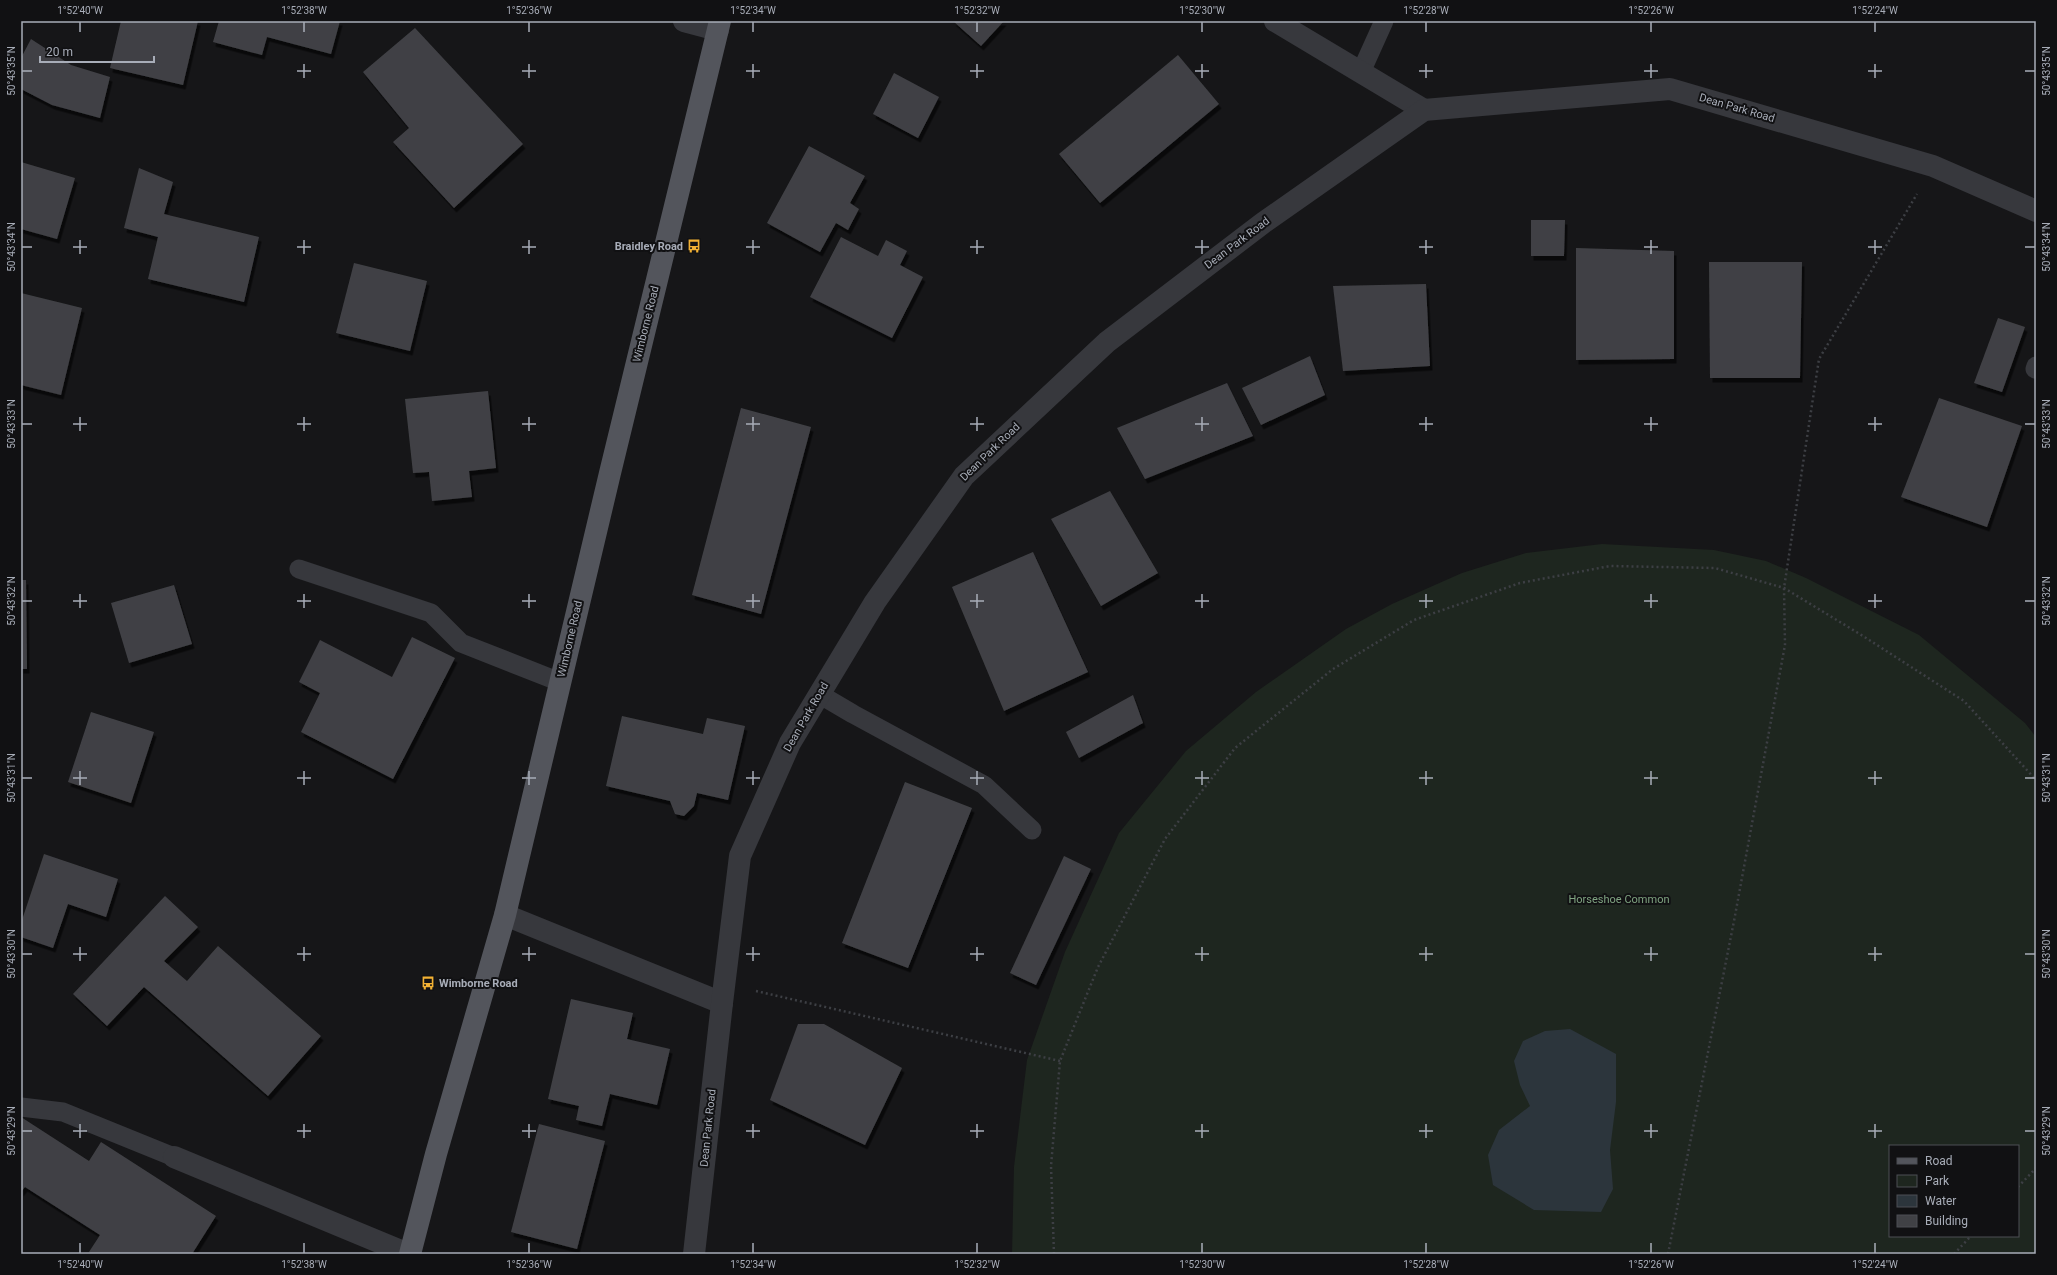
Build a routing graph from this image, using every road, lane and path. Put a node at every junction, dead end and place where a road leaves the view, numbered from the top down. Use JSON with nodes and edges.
{"nodes":[{"id":1,"x":684,"y":21,"type":"edge"},
{"id":2,"x":1275,"y":21,"type":"edge"},
{"id":3,"x":1384,"y":21,"type":"edge"},
{"id":4,"x":719,"y":26,"type":"edge"},
{"id":5,"x":1361,"y":72,"type":"junction"},
{"id":6,"x":1424,"y":110,"type":"junction"},
{"id":7,"x":1933,"y":166,"type":"junction"},
{"id":8,"x":2036,"y":211,"type":"edge"},
{"id":9,"x":299,"y":569,"type":"dead end"},
{"id":10,"x":1784,"y":588,"type":"junction"},
{"id":11,"x":560,"y":682,"type":"junction"},
{"id":12,"x":819,"y":694,"type":"junction"},
{"id":13,"x":2036,"y":780,"type":"edge"},
{"id":14,"x":1032,"y":830,"type":"dead end"},
{"id":15,"x":505,"y":915,"type":"junction"},
{"id":16,"x":723,"y":993,"type":"junction"},
{"id":17,"x":1060,"y":1061,"type":"junction"},
{"id":18,"x":21,"y":1107,"type":"edge"},
{"id":19,"x":174,"y":1157,"type":"joint"},
{"id":20,"x":2036,"y":1168,"type":"edge"},
{"id":21,"x":2019,"y":1186,"type":"edge"},
{"id":22,"x":1970,"y":1237,"type":"edge"},
{"id":23,"x":409,"y":1254,"type":"edge"},
{"id":24,"x":694,"y":1254,"type":"edge"},
{"id":25,"x":1054,"y":1254,"type":"edge"},
{"id":26,"x":1668,"y":1254,"type":"edge"},
{"id":27,"x":1954,"y":1254,"type":"edge"}],
"edges":[{"from":1,"to":4,"type":"street"},
{"from":2,"to":5,"type":"street"},
{"from":3,"to":5,"type":"lane"},
{"from":4,"to":11,"type":"main road","name":"Wimborne Road"},
{"from":5,"to":6,"type":"street"},
{"from":6,"to":7,"type":"street","name":"Dean Park Road"},
{"from":6,"to":12,"type":"street","name":"Dean Park Road"},
{"from":7,"to":8,"type":"street","name":"Dean Park Road"},
{"from":7,"to":10,"type":"path"},
{"from":9,"to":11,"type":"lane"},
{"from":10,"to":13,"type":"path"},
{"from":10,"to":17,"type":"path"},
{"from":10,"to":26,"type":"path"},
{"from":11,"to":15,"type":"main road","name":"Wimborne Road"},
{"from":12,"to":14,"type":"lane"},
{"from":12,"to":16,"type":"street","name":"Dean Park Road"},
{"from":15,"to":16,"type":"street"},
{"from":15,"to":23,"type":"main road","name":"Wimborne Road"},
{"from":16,"to":17,"type":"path"},
{"from":16,"to":24,"type":"street","name":"Dean Park Road"},
{"from":17,"to":25,"type":"path"},
{"from":18,"to":19,"type":"lane"},
{"from":19,"to":23,"type":"street"},
{"from":20,"to":21,"type":"path"},
{"from":22,"to":27,"type":"path"}]}
